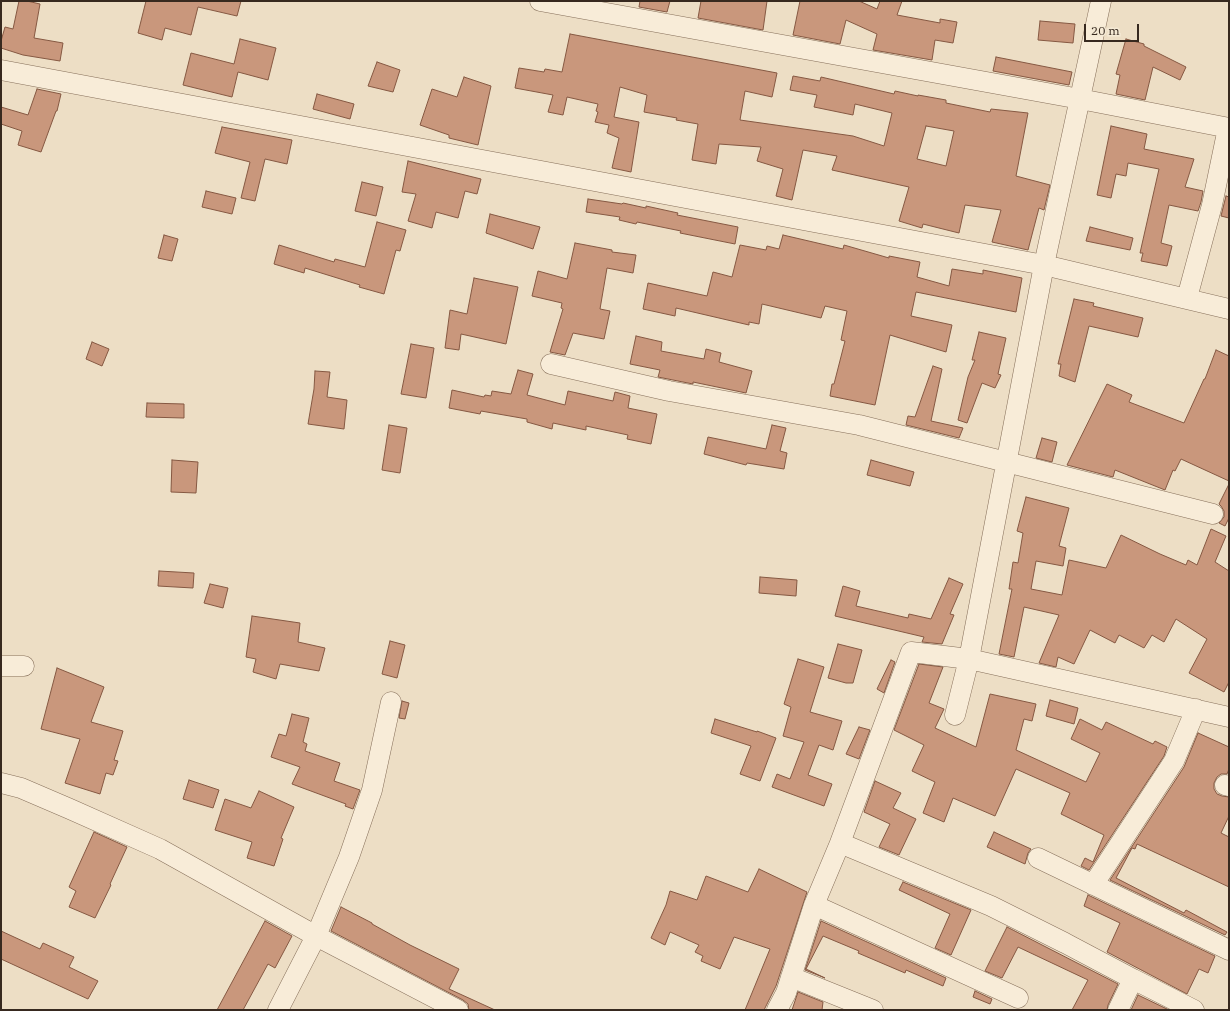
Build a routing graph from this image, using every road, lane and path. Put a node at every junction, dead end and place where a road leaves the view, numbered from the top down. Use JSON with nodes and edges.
{"nodes":[{"id":1,"x":540,"y":1,"type":"edge"},
{"id":2,"x":1101,"y":1,"type":"edge"},
{"id":3,"x":1,"y":70,"type":"edge"},
{"id":4,"x":1080,"y":99,"type":"junction"},
{"id":5,"x":1228,"y":128,"type":"edge"},
{"id":6,"x":1044,"y":265,"type":"junction"},
{"id":7,"x":1187,"y":298,"type":"junction"},
{"id":8,"x":1229,"y":308,"type":"edge"},
{"id":9,"x":551,"y":364,"type":"dead end"},
{"id":10,"x":1006,"y":463,"type":"junction"},
{"id":11,"x":1213,"y":514,"type":"dead end"},
{"id":12,"x":969,"y":659,"type":"junction"},
{"id":13,"x":1,"y":666,"type":"edge"},
{"id":14,"x":24,"y":666,"type":"dead end"},
{"id":15,"x":391,"y":702,"type":"dead end"},
{"id":16,"x":1196,"y":709,"type":"junction"},
{"id":17,"x":955,"y":716,"type":"dead end"},
{"id":18,"x":1229,"y":716,"type":"edge"},
{"id":19,"x":1,"y":783,"type":"edge"},
{"id":20,"x":840,"y":844,"type":"junction"},
{"id":21,"x":1038,"y":858,"type":"dead end"},
{"id":22,"x":1093,"y":885,"type":"junction"},
{"id":23,"x":814,"y":905,"type":"junction"},
{"id":24,"x":316,"y":936,"type":"junction"},
{"id":25,"x":1229,"y":950,"type":"edge"},
{"id":26,"x":791,"y":977,"type":"junction"},
{"id":27,"x":1133,"y":979,"type":"junction"},
{"id":28,"x":1018,"y":998,"type":"dead end"},
{"id":29,"x":278,"y":1010,"type":"edge"},
{"id":30,"x":458,"y":1010,"type":"edge"},
{"id":31,"x":777,"y":1010,"type":"edge"},
{"id":32,"x":873,"y":1010,"type":"edge"},
{"id":33,"x":1118,"y":1010,"type":"edge"},
{"id":34,"x":1194,"y":1010,"type":"edge"}],
"edges":[{"from":1,"to":4,"type":"street"},
{"from":2,"to":4,"type":"street"},
{"from":3,"to":6,"type":"street"},
{"from":4,"to":5,"type":"street"},
{"from":4,"to":6,"type":"street"},
{"from":5,"to":7,"type":"street"},
{"from":6,"to":7,"type":"street"},
{"from":6,"to":10,"type":"street"},
{"from":7,"to":8,"type":"street"},
{"from":9,"to":10,"type":"street"},
{"from":10,"to":11,"type":"street"},
{"from":10,"to":12,"type":"street"},
{"from":12,"to":16,"type":"street"},
{"from":12,"to":17,"type":"street"},
{"from":12,"to":20,"type":"street"},
{"from":13,"to":14,"type":"street"},
{"from":15,"to":24,"type":"street"},
{"from":16,"to":18,"type":"street"},
{"from":16,"to":22,"type":"street"},
{"from":19,"to":24,"type":"street"},
{"from":20,"to":23,"type":"street"},
{"from":20,"to":27,"type":"street"},
{"from":21,"to":22,"type":"street"},
{"from":22,"to":25,"type":"street"},
{"from":23,"to":26,"type":"street"},
{"from":23,"to":28,"type":"street"},
{"from":24,"to":29,"type":"street"},
{"from":24,"to":30,"type":"street"},
{"from":26,"to":31,"type":"street"},
{"from":26,"to":32,"type":"street"},
{"from":27,"to":33,"type":"street"},
{"from":27,"to":34,"type":"street"}]}
